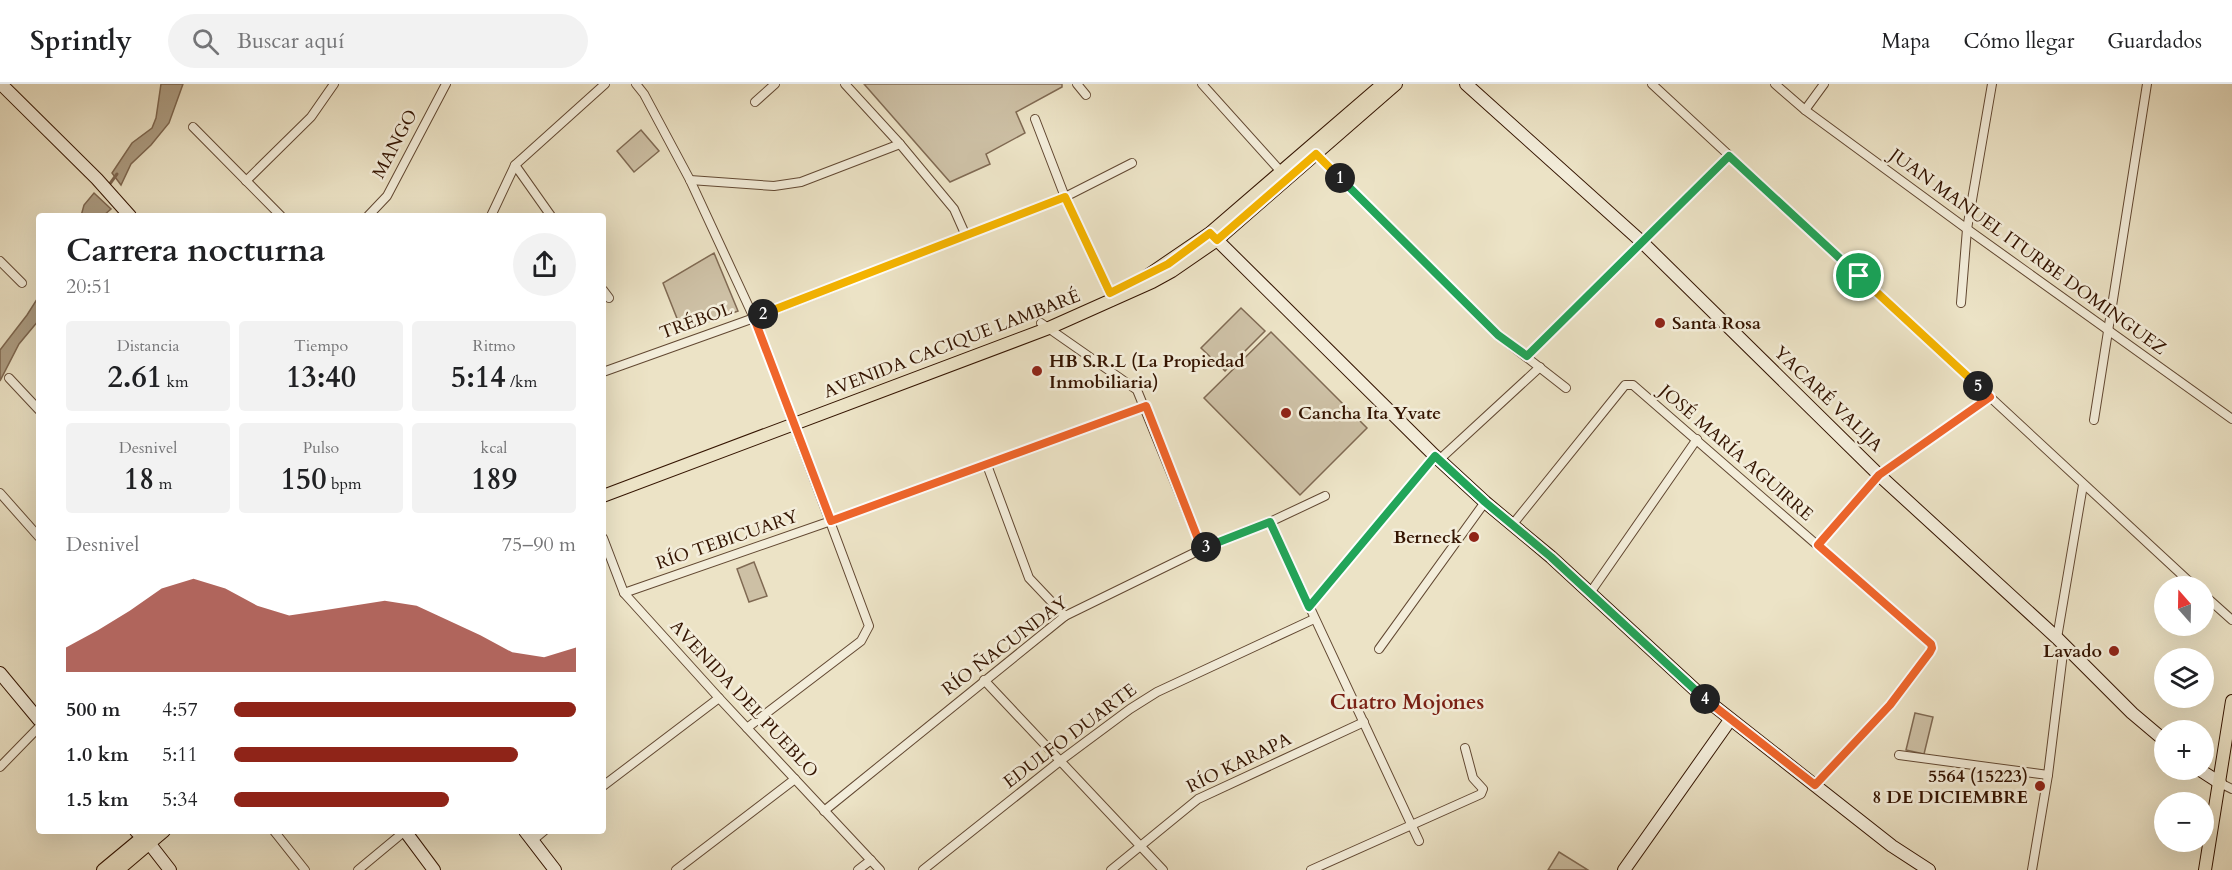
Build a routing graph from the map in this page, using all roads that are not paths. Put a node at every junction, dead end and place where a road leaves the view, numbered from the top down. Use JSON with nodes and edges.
{"nodes":[{"id":1,"x":1,"y":84,"type":"edge"},
{"id":2,"x":334,"y":84,"type":"edge"},
{"id":3,"x":446,"y":84,"type":"edge"},
{"id":4,"x":605,"y":84,"type":"edge"},
{"id":5,"x":636,"y":84,"type":"edge"},
{"id":6,"x":775,"y":84,"type":"edge"},
{"id":7,"x":845,"y":84,"type":"edge"},
{"id":8,"x":1077,"y":84,"type":"edge"},
{"id":9,"x":1202,"y":84,"type":"edge"},
{"id":10,"x":1383,"y":84,"type":"edge"},
{"id":11,"x":1396,"y":84,"type":"edge"},
{"id":12,"x":1466,"y":84,"type":"edge"},
{"id":13,"x":1652,"y":84,"type":"edge"},
{"id":14,"x":1775,"y":84,"type":"edge"},
{"id":15,"x":1824,"y":84,"type":"edge"},
{"id":16,"x":1992,"y":84,"type":"edge"},
{"id":17,"x":2147,"y":84,"type":"edge"},
{"id":18,"x":1086,"y":95,"type":"dead end"},
{"id":19,"x":755,"y":102,"type":"dead end"},
{"id":20,"x":1805,"y":110,"type":"junction"},
{"id":21,"x":1035,"y":120,"type":"dead end"},
{"id":22,"x":193,"y":127,"type":"dead end"},
{"id":23,"x":900,"y":144,"type":"junction"},
{"id":24,"x":1313,"y":151,"type":"junction"},
{"id":25,"x":1729,"y":156,"type":"junction"},
{"id":26,"x":1132,"y":163,"type":"dead end"},
{"id":27,"x":515,"y":165,"type":"junction"},
{"id":28,"x":1284,"y":176,"type":"junction"},
{"id":29,"x":690,"y":180,"type":"junction"},
{"id":30,"x":246,"y":181,"type":"junction"},
{"id":31,"x":1065,"y":197,"type":"junction"},
{"id":32,"x":127,"y":213,"type":"edge"},
{"id":33,"x":278,"y":213,"type":"edge"},
{"id":34,"x":371,"y":213,"type":"edge"},
{"id":35,"x":492,"y":213,"type":"edge"},
{"id":36,"x":549,"y":213,"type":"edge"},
{"id":37,"x":1967,"y":230,"type":"junction"},
{"id":38,"x":966,"y":236,"type":"junction"},
{"id":39,"x":1214,"y":237,"type":"junction"},
{"id":40,"x":1643,"y":243,"type":"junction"},
{"id":41,"x":0,"y":261,"type":"edge"},
{"id":42,"x":22,"y":283,"type":"dead end"},
{"id":43,"x":606,"y":294,"type":"edge"},
{"id":44,"x":1111,"y":297,"type":"junction"},
{"id":45,"x":609,"y":298,"type":"dead end"},
{"id":46,"x":1960,"y":303,"type":"dead end"},
{"id":47,"x":754,"y":318,"type":"junction"},
{"id":48,"x":1038,"y":328,"type":"junction"},
{"id":49,"x":2107,"y":331,"type":"junction"},
{"id":50,"x":1527,"y":356,"type":"junction"},
{"id":51,"x":1540,"y":367,"type":"junction"},
{"id":52,"x":606,"y":371,"type":"edge"},
{"id":53,"x":9,"y":378,"type":"dead end"},
{"id":54,"x":1566,"y":388,"type":"dead end"},
{"id":55,"x":1990,"y":397,"type":"junction"},
{"id":56,"x":1146,"y":406,"type":"junction"},
{"id":57,"x":36,"y":407,"type":"edge"},
{"id":58,"x":2232,"y":419,"type":"edge"},
{"id":59,"x":794,"y":420,"type":"junction"},
{"id":60,"x":2094,"y":420,"type":"dead end"},
{"id":61,"x":1697,"y":439,"type":"junction"},
{"id":62,"x":1437,"y":458,"type":"junction"},
{"id":63,"x":987,"y":465,"type":"junction"},
{"id":64,"x":1879,"y":475,"type":"junction"},
{"id":65,"x":2083,"y":485,"type":"junction"},
{"id":66,"x":606,"y":487,"type":"edge"},
{"id":67,"x":606,"y":495,"type":"edge"},
{"id":68,"x":1325,"y":496,"type":"dead end"},
{"id":69,"x":1,"y":497,"type":"edge"},
{"id":70,"x":1485,"y":502,"type":"junction"},
{"id":71,"x":831,"y":521,"type":"junction"},
{"id":72,"x":1270,"y":522,"type":"junction"},
{"id":73,"x":1513,"y":524,"type":"junction"},
{"id":74,"x":36,"y":534,"type":"edge"},
{"id":75,"x":1818,"y":545,"type":"junction"},
{"id":76,"x":606,"y":546,"type":"edge"},
{"id":77,"x":1202,"y":549,"type":"junction"},
{"id":78,"x":2183,"y":576,"type":"edge"},
{"id":79,"x":624,"y":592,"type":"junction"},
{"id":80,"x":1590,"y":593,"type":"junction"},
{"id":81,"x":2214,"y":604,"type":"edge"},
{"id":82,"x":1309,"y":607,"type":"junction"},
{"id":83,"x":1065,"y":616,"type":"junction"},
{"id":84,"x":1314,"y":619,"type":"junction"},
{"id":85,"x":2232,"y":620,"type":"edge"},
{"id":86,"x":2060,"y":641,"type":"junction"},
{"id":87,"x":1379,"y":649,"type":"dead end"},
{"id":88,"x":0,"y":673,"type":"edge"},
{"id":89,"x":984,"y":680,"type":"junction"},
{"id":90,"x":719,"y":698,"type":"junction"},
{"id":91,"x":2232,"y":701,"type":"edge"},
{"id":92,"x":36,"y":716,"type":"edge"},
{"id":93,"x":1730,"y":720,"type":"junction"},
{"id":94,"x":1364,"y":722,"type":"junction"},
{"id":95,"x":747,"y":728,"type":"junction"},
{"id":96,"x":36,"y":730,"type":"edge"},
{"id":97,"x":2154,"y":732,"type":"edge"},
{"id":98,"x":1465,"y":748,"type":"dead end"},
{"id":99,"x":1899,"y":755,"type":"dead end"},
{"id":100,"x":1060,"y":761,"type":"junction"},
{"id":101,"x":0,"y":767,"type":"edge"},
{"id":102,"x":2048,"y":775,"type":"junction"},
{"id":103,"x":795,"y":779,"type":"junction"},
{"id":104,"x":2214,"y":779,"type":"edge"},
{"id":105,"x":2220,"y":783,"type":"junction"},
{"id":106,"x":606,"y":784,"type":"edge"},
{"id":107,"x":1815,"y":785,"type":"junction"},
{"id":108,"x":2232,"y":789,"type":"edge"},
{"id":109,"x":824,"y":811,"type":"junction"},
{"id":110,"x":1412,"y":824,"type":"junction"},
{"id":111,"x":276,"y":834,"type":"edge"},
{"id":112,"x":401,"y":834,"type":"edge"},
{"id":113,"x":407,"y":834,"type":"edge"},
{"id":114,"x":144,"y":836,"type":"edge"},
{"id":115,"x":528,"y":836,"type":"edge"},
{"id":116,"x":1419,"y":841,"type":"dead end"},
{"id":117,"x":1140,"y":846,"type":"junction"},
{"id":118,"x":871,"y":860,"type":"junction"},
{"id":119,"x":103,"y":870,"type":"edge"},
{"id":120,"x":118,"y":870,"type":"edge"},
{"id":121,"x":170,"y":870,"type":"edge"},
{"id":122,"x":305,"y":870,"type":"edge"},
{"id":123,"x":358,"y":870,"type":"edge"},
{"id":124,"x":434,"y":870,"type":"edge"},
{"id":125,"x":555,"y":870,"type":"edge"},
{"id":126,"x":676,"y":870,"type":"edge"},
{"id":127,"x":858,"y":870,"type":"edge"},
{"id":128,"x":880,"y":870,"type":"edge"},
{"id":129,"x":923,"y":870,"type":"edge"},
{"id":130,"x":1111,"y":870,"type":"edge"},
{"id":131,"x":1163,"y":870,"type":"edge"},
{"id":132,"x":1311,"y":870,"type":"edge"},
{"id":133,"x":1624,"y":870,"type":"edge"},
{"id":134,"x":1929,"y":870,"type":"edge"},
{"id":135,"x":2032,"y":870,"type":"edge"},
{"id":136,"x":2205,"y":870,"type":"edge"}],
"edges":[{"from":1,"to":32,"type":"street"},
{"from":2,"to":30,"type":"street"},
{"from":3,"to":34,"type":"street","name":"MANGO"},
{"from":4,"to":27,"type":"street"},
{"from":5,"to":29,"type":"street"},
{"from":6,"to":19,"type":"street"},
{"from":7,"to":23,"type":"street"},
{"from":8,"to":18,"type":"street"},
{"from":9,"to":28,"type":"street"},
{"from":10,"to":24,"type":"main road","name":"AVENIDA CACIQUE LAMBARÉ"},
{"from":11,"to":24,"type":"main road","name":"AVENIDA CACIQUE LAMBARÉ"},
{"from":12,"to":40,"type":"street","name":"YACARÉ VALIJA"},
{"from":13,"to":25,"type":"street"},
{"from":14,"to":20,"type":"street","name":"JUAN MANUEL ITURBE DOMINGUEZ"},
{"from":15,"to":20,"type":"street"},
{"from":16,"to":37,"type":"street"},
{"from":17,"to":49,"type":"street"},
{"from":20,"to":37,"type":"street","name":"JUAN MANUEL ITURBE DOMINGUEZ"},
{"from":21,"to":31,"type":"street"},
{"from":22,"to":30,"type":"street"},
{"from":23,"to":29,"type":"street"},
{"from":23,"to":38,"type":"street"},
{"from":24,"to":28,"type":"main road","name":"AVENIDA CACIQUE LAMBARÉ"},
{"from":24,"to":50,"type":"street"},
{"from":25,"to":40,"type":"street"},
{"from":25,"to":55,"type":"street"},
{"from":26,"to":31,"type":"street","name":"TRÉBOL"},
{"from":27,"to":35,"type":"street"},
{"from":27,"to":36,"type":"street"},
{"from":28,"to":39,"type":"main road","name":"AVENIDA CACIQUE LAMBARÉ"},
{"from":29,"to":47,"type":"street"},
{"from":30,"to":33,"type":"street"},
{"from":31,"to":38,"type":"street","name":"TRÉBOL"},
{"from":31,"to":44,"type":"street"},
{"from":37,"to":46,"type":"street"},
{"from":37,"to":49,"type":"street","name":"JUAN MANUEL ITURBE DOMINGUEZ"},
{"from":38,"to":47,"type":"street","name":"TRÉBOL"},
{"from":39,"to":44,"type":"main road","name":"AVENIDA CACIQUE LAMBARÉ"},
{"from":39,"to":62,"type":"street"},
{"from":40,"to":50,"type":"street"},
{"from":40,"to":64,"type":"street","name":"YACARÉ VALIJA"},
{"from":41,"to":42,"type":"street"},
{"from":43,"to":45,"type":"street"},
{"from":44,"to":48,"type":"main road","name":"AVENIDA CACIQUE LAMBARÉ"},
{"from":47,"to":52,"type":"street","name":"TRÉBOL"},
{"from":47,"to":59,"type":"street"},
{"from":48,"to":56,"type":"street"},
{"from":48,"to":59,"type":"main road","name":"AVENIDA CACIQUE LAMBARÉ"},
{"from":49,"to":58,"type":"street","name":"JUAN MANUEL ITURBE DOMINGUEZ"},
{"from":49,"to":60,"type":"street"},
{"from":50,"to":51,"type":"street"},
{"from":51,"to":54,"type":"street"},
{"from":51,"to":62,"type":"street"},
{"from":53,"to":57,"type":"street"},
{"from":55,"to":64,"type":"street"},
{"from":55,"to":65,"type":"street"},
{"from":56,"to":63,"type":"street","name":"RÍO TEBICUARY"},
{"from":56,"to":77,"type":"street"},
{"from":59,"to":66,"type":"main road","name":"AVENIDA CACIQUE LAMBARÉ"},
{"from":59,"to":67,"type":"main road","name":"AVENIDA CACIQUE LAMBARÉ"},
{"from":59,"to":71,"type":"street"},
{"from":61,"to":73,"type":"street","name":"JOSÉ MARÍA AGUIRRE"},
{"from":61,"to":75,"type":"street","name":"JOSÉ MARÍA AGUIRRE"},
{"from":61,"to":80,"type":"street"},
{"from":62,"to":70,"type":"street"},
{"from":62,"to":82,"type":"street"},
{"from":63,"to":71,"type":"street","name":"RÍO TEBICUARY"},
{"from":63,"to":83,"type":"street"},
{"from":64,"to":75,"type":"street"},
{"from":64,"to":86,"type":"street","name":"YACARÉ VALIJA"},
{"from":65,"to":78,"type":"street"},
{"from":65,"to":86,"type":"street"},
{"from":68,"to":72,"type":"street","name":"RÍO ÑACUNDAY"},
{"from":69,"to":74,"type":"street"},
{"from":70,"to":73,"type":"street"},
{"from":70,"to":87,"type":"street"},
{"from":71,"to":79,"type":"street","name":"RÍO TEBICUARY"},
{"from":71,"to":95,"type":"street"},
{"from":72,"to":77,"type":"street","name":"RÍO ÑACUNDAY"},
{"from":72,"to":82,"type":"street"},
{"from":73,"to":80,"type":"street"},
{"from":75,"to":107,"type":"street","name":"JOSÉ MARÍA AGUIRRE"},
{"from":76,"to":79,"type":"street","name":"AVENIDA DEL PUEBLO"},
{"from":77,"to":83,"type":"street","name":"RÍO ÑACUNDAY"},
{"from":79,"to":90,"type":"street","name":"AVENIDA DEL PUEBLO"},
{"from":80,"to":93,"type":"street"},
{"from":81,"to":85,"type":"street"},
{"from":82,"to":84,"type":"street"},
{"from":83,"to":89,"type":"street","name":"RÍO ÑACUNDAY"},
{"from":84,"to":94,"type":"street"},
{"from":84,"to":100,"type":"street","name":"EDULFO DUARTE"},
{"from":86,"to":97,"type":"street","name":"YACARÉ VALIJA"},
{"from":86,"to":102,"type":"street"},
{"from":88,"to":92,"type":"street"},
{"from":89,"to":100,"type":"street"},
{"from":89,"to":109,"type":"street","name":"RÍO ÑACUNDAY"},
{"from":90,"to":95,"type":"street","name":"AVENIDA DEL PUEBLO"},
{"from":90,"to":106,"type":"street"},
{"from":91,"to":105,"type":"main road"},
{"from":93,"to":107,"type":"street"},
{"from":93,"to":133,"type":"street"},
{"from":94,"to":110,"type":"street"},
{"from":94,"to":117,"type":"street","name":"RÍO KARAPA"},
{"from":95,"to":103,"type":"street","name":"AVENIDA DEL PUEBLO"},
{"from":96,"to":101,"type":"street"},
{"from":98,"to":110,"type":"street"},
{"from":99,"to":102,"type":"street"},
{"from":100,"to":117,"type":"street"},
{"from":100,"to":129,"type":"street","name":"EDULFO DUARTE"},
{"from":102,"to":135,"type":"street"},
{"from":103,"to":109,"type":"street","name":"AVENIDA DEL PUEBLO"},
{"from":103,"to":126,"type":"street"},
{"from":104,"to":105,"type":"street"},
{"from":105,"to":108,"type":"street"},
{"from":105,"to":136,"type":"main road"},
{"from":107,"to":134,"type":"street"},
{"from":109,"to":118,"type":"street","name":"AVENIDA DEL PUEBLO"},
{"from":110,"to":116,"type":"street"},
{"from":110,"to":132,"type":"street"},
{"from":111,"to":122,"type":"street"},
{"from":112,"to":123,"type":"street"},
{"from":113,"to":124,"type":"street"},
{"from":114,"to":119,"type":"main road"},
{"from":114,"to":120,"type":"main road"},
{"from":114,"to":121,"type":"street"},
{"from":115,"to":125,"type":"street"},
{"from":117,"to":130,"type":"street","name":"RÍO KARAPA"},
{"from":117,"to":131,"type":"street"},
{"from":118,"to":127,"type":"street"},
{"from":118,"to":128,"type":"street","name":"AVENIDA DEL PUEBLO"}]}
